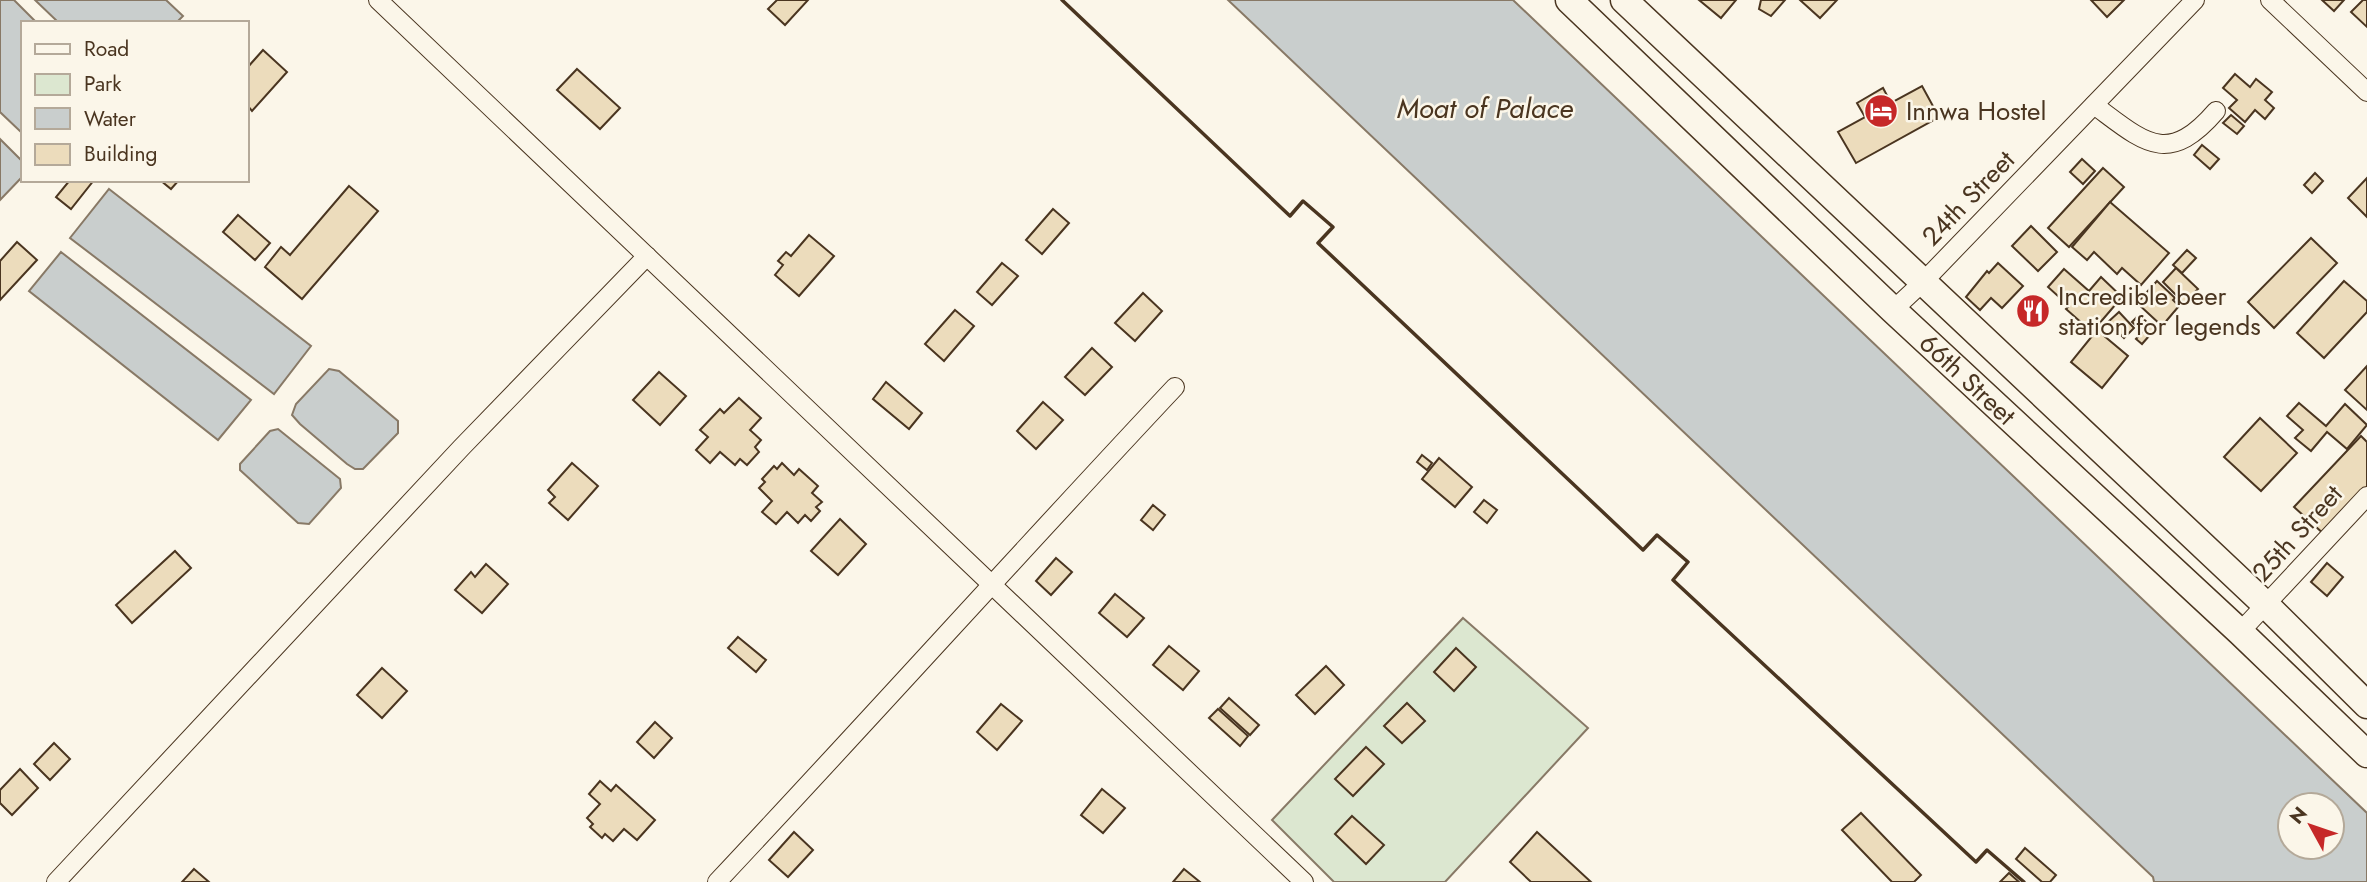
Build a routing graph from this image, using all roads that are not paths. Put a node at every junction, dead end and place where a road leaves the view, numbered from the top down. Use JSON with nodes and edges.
{"nodes":[{"id":1,"x":378,"y":0,"type":"edge"},
{"id":2,"x":1569,"y":0,"type":"edge"},
{"id":3,"x":1624,"y":0,"type":"edge"},
{"id":4,"x":2195,"y":0,"type":"edge"},
{"id":5,"x":2270,"y":0,"type":"edge"},
{"id":6,"x":2367,"y":92,"type":"edge"},
{"id":7,"x":2094,"y":105,"type":"junction"},
{"id":8,"x":2216,"y":111,"type":"dead end"},
{"id":9,"x":647,"y":256,"type":"junction"},
{"id":10,"x":1923,"y":282,"type":"junction"},
{"id":11,"x":1893,"y":310,"type":"junction"},
{"id":12,"x":1175,"y":387,"type":"dead end"},
{"id":13,"x":2367,"y":496,"type":"edge"},
{"id":14,"x":990,"y":584,"type":"junction"},
{"id":15,"x":2267,"y":606,"type":"junction"},
{"id":16,"x":2240,"y":632,"type":"junction"},
{"id":17,"x":2367,"y":705,"type":"edge"},
{"id":18,"x":2367,"y":754,"type":"edge"},
{"id":19,"x":56,"y":882,"type":"edge"},
{"id":20,"x":717,"y":882,"type":"edge"},
{"id":21,"x":1304,"y":882,"type":"edge"}],
"edges":[{"from":1,"to":9,"type":"street"},
{"from":2,"to":11,"type":"main road","name":"66th Street"},
{"from":3,"to":10,"type":"main road","name":"66th Street"},
{"from":4,"to":7,"type":"street","name":"24th Street"},
{"from":5,"to":6,"type":"street"},
{"from":7,"to":8,"type":"street"},
{"from":7,"to":10,"type":"street","name":"24th Street"},
{"from":9,"to":14,"type":"street"},
{"from":9,"to":19,"type":"street"},
{"from":10,"to":11,"type":"street","name":"24th Street"},
{"from":10,"to":15,"type":"main road","name":"66th Street"},
{"from":11,"to":16,"type":"main road","name":"66th Street"},
{"from":12,"to":14,"type":"street"},
{"from":13,"to":15,"type":"street","name":"25th Street"},
{"from":14,"to":20,"type":"street"},
{"from":14,"to":21,"type":"street"},
{"from":15,"to":16,"type":"street","name":"25th Street"},
{"from":15,"to":17,"type":"main road","name":"66th Street"},
{"from":16,"to":18,"type":"main road","name":"66th Street"}]}
